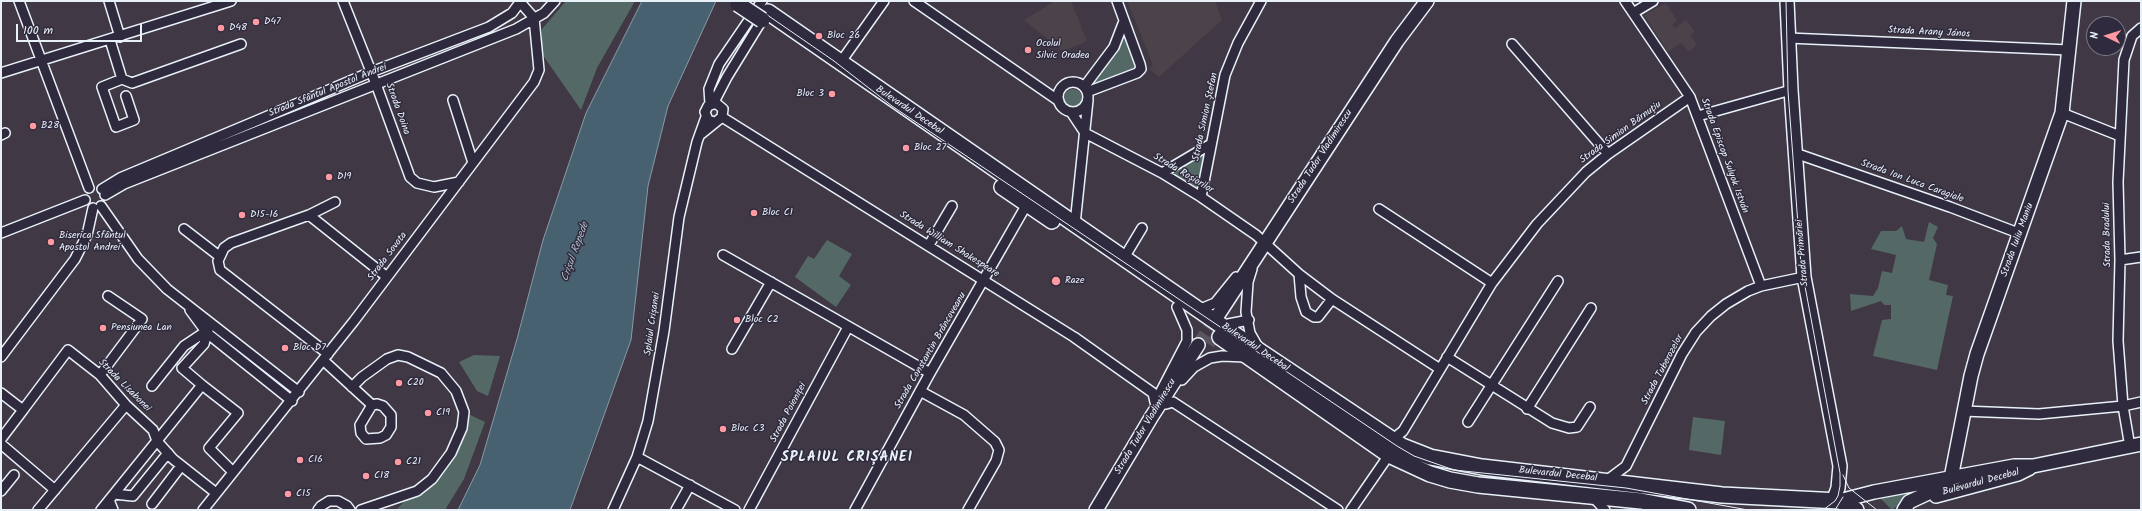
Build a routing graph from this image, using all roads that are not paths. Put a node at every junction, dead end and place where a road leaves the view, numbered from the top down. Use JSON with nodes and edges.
{"nodes":[{"id":1,"x":19,"y":1,"type":"edge"},
{"id":2,"x":109,"y":1,"type":"edge"},
{"id":3,"x":231,"y":1,"type":"edge"},
{"id":4,"x":343,"y":1,"type":"edge"},
{"id":5,"x":555,"y":1,"type":"edge"},
{"id":6,"x":734,"y":1,"type":"edge"},
{"id":7,"x":753,"y":1,"type":"edge"},
{"id":8,"x":884,"y":1,"type":"edge"},
{"id":9,"x":914,"y":1,"type":"edge"},
{"id":10,"x":1118,"y":1,"type":"edge"},
{"id":11,"x":1261,"y":1,"type":"edge"},
{"id":12,"x":1427,"y":1,"type":"edge"},
{"id":13,"x":1625,"y":1,"type":"edge"},
{"id":14,"x":1654,"y":1,"type":"edge"},
{"id":15,"x":1787,"y":1,"type":"edge"},
{"id":16,"x":2074,"y":1,"type":"edge"},
{"id":17,"x":521,"y":2,"type":"edge"},
{"id":18,"x":764,"y":11,"type":"edge"},
{"id":19,"x":1633,"y":13,"type":"junction"},
{"id":20,"x":534,"y":18,"type":"junction"},
{"id":21,"x":1124,"y":21,"type":"junction"},
{"id":22,"x":2141,"y":28,"type":"edge"},
{"id":23,"x":120,"y":37,"type":"junction"},
{"id":24,"x":1788,"y":38,"type":"junction"},
{"id":25,"x":110,"y":40,"type":"junction"},
{"id":26,"x":241,"y":44,"type":"dead end"},
{"id":27,"x":1512,"y":44,"type":"dead end"},
{"id":28,"x":2069,"y":50,"type":"junction"},
{"id":29,"x":41,"y":62,"type":"junction"},
{"id":30,"x":840,"y":64,"type":"junction"},
{"id":31,"x":371,"y":72,"type":"junction"},
{"id":32,"x":1,"y":73,"type":"edge"},
{"id":33,"x":122,"y":80,"type":"junction"},
{"id":34,"x":376,"y":84,"type":"junction"},
{"id":35,"x":1791,"y":90,"type":"junction"},
{"id":36,"x":1086,"y":93,"type":"junction"},
{"id":37,"x":126,"y":96,"type":"dead end"},
{"id":38,"x":1690,"y":97,"type":"junction"},
{"id":39,"x":454,"y":100,"type":"dead end"},
{"id":40,"x":1059,"y":101,"type":"junction"},
{"id":41,"x":715,"y":105,"type":"junction"},
{"id":42,"x":1071,"y":112,"type":"junction"},
{"id":43,"x":2062,"y":113,"type":"junction"},
{"id":44,"x":1698,"y":116,"type":"junction"},
{"id":45,"x":722,"y":117,"type":"junction"},
{"id":46,"x":710,"y":120,"type":"junction"},
{"id":47,"x":1085,"y":133,"type":"junction"},
{"id":48,"x":2120,"y":136,"type":"junction"},
{"id":49,"x":1211,"y":144,"type":"junction"},
{"id":50,"x":1795,"y":153,"type":"junction"},
{"id":51,"x":1608,"y":154,"type":"junction"},
{"id":52,"x":473,"y":163,"type":"junction"},
{"id":53,"x":1162,"y":173,"type":"junction"},
{"id":54,"x":459,"y":182,"type":"junction"},
{"id":55,"x":89,"y":188,"type":"junction"},
{"id":56,"x":104,"y":192,"type":"junction"},
{"id":57,"x":1201,"y":197,"type":"junction"},
{"id":58,"x":85,"y":200,"type":"junction"},
{"id":59,"x":335,"y":202,"type":"dead end"},
{"id":60,"x":1027,"y":204,"type":"junction"},
{"id":61,"x":952,"y":206,"type":"dead end"},
{"id":62,"x":97,"y":207,"type":"junction"},
{"id":63,"x":1379,"y":209,"type":"dead end"},
{"id":64,"x":309,"y":215,"type":"junction"},
{"id":65,"x":1075,"y":224,"type":"junction"},
{"id":66,"x":1142,"y":228,"type":"dead end"},
{"id":67,"x":184,"y":229,"type":"dead end"},
{"id":68,"x":1,"y":233,"type":"edge"},
{"id":69,"x":2021,"y":234,"type":"junction"},
{"id":70,"x":928,"y":245,"type":"junction"},
{"id":71,"x":1266,"y":249,"type":"junction"},
{"id":72,"x":723,"y":255,"type":"dead end"},
{"id":73,"x":219,"y":256,"type":"junction"},
{"id":74,"x":2141,"y":257,"type":"edge"},
{"id":75,"x":1124,"y":258,"type":"junction"},
{"id":76,"x":2120,"y":260,"type":"junction"},
{"id":77,"x":1299,"y":274,"type":"junction"},
{"id":78,"x":387,"y":277,"type":"junction"},
{"id":79,"x":1804,"y":277,"type":"junction"},
{"id":80,"x":984,"y":280,"type":"junction"},
{"id":81,"x":1558,"y":280,"type":"dead end"},
{"id":82,"x":771,"y":282,"type":"junction"},
{"id":83,"x":1492,"y":283,"type":"junction"},
{"id":84,"x":1761,"y":286,"type":"junction"},
{"id":85,"x":108,"y":296,"type":"dead end"},
{"id":86,"x":1332,"y":299,"type":"junction"},
{"id":87,"x":182,"y":300,"type":"junction"},
{"id":88,"x":1177,"y":307,"type":"junction"},
{"id":89,"x":1196,"y":308,"type":"junction"},
{"id":90,"x":1591,"y":308,"type":"dead end"},
{"id":91,"x":1220,"y":320,"type":"joint"},
{"id":92,"x":1248,"y":320,"type":"junction"},
{"id":93,"x":213,"y":324,"type":"junction"},
{"id":94,"x":848,"y":327,"type":"junction"},
{"id":95,"x":207,"y":332,"type":"junction"},
{"id":96,"x":1198,"y":345,"type":"tunnel mouth"},
{"id":97,"x":732,"y":349,"type":"dead end"},
{"id":98,"x":1255,"y":355,"type":"junction"},
{"id":99,"x":1,"y":357,"type":"edge"},
{"id":100,"x":326,"y":357,"type":"junction"},
{"id":101,"x":1447,"y":357,"type":"junction"},
{"id":102,"x":1440,"y":368,"type":"junction"},
{"id":103,"x":930,"y":373,"type":"junction"},
{"id":104,"x":100,"y":375,"type":"junction"},
{"id":105,"x":202,"y":385,"type":"junction"},
{"id":106,"x":152,"y":386,"type":"dead end"},
{"id":107,"x":1491,"y":386,"type":"junction"},
{"id":108,"x":352,"y":387,"type":"junction"},
{"id":109,"x":920,"y":391,"type":"junction"},
{"id":110,"x":1161,"y":391,"type":"junction"},
{"id":111,"x":299,"y":392,"type":"junction"},
{"id":112,"x":1151,"y":392,"type":"junction"},
{"id":113,"x":1,"y":393,"type":"edge"},
{"id":114,"x":292,"y":401,"type":"junction"},
{"id":115,"x":1155,"y":402,"type":"junction"},
{"id":116,"x":2141,"y":402,"type":"edge"},
{"id":117,"x":1166,"y":404,"type":"junction"},
{"id":118,"x":126,"y":405,"type":"junction"},
{"id":119,"x":372,"y":405,"type":"dead end"},
{"id":120,"x":2123,"y":406,"type":"junction"},
{"id":121,"x":1590,"y":407,"type":"dead end"},
{"id":122,"x":1527,"y":409,"type":"junction"},
{"id":123,"x":23,"y":410,"type":"junction"},
{"id":124,"x":1963,"y":411,"type":"junction"},
{"id":125,"x":1152,"y":416,"type":"junction"},
{"id":126,"x":1468,"y":422,"type":"dead end"},
{"id":127,"x":1,"y":439,"type":"edge"},
{"id":128,"x":1399,"y":439,"type":"junction"},
{"id":129,"x":157,"y":441,"type":"junction"},
{"id":130,"x":1,"y":444,"type":"edge"},
{"id":131,"x":2135,"y":445,"type":"edge"},
{"id":132,"x":168,"y":453,"type":"junction"},
{"id":133,"x":1389,"y":456,"type":"junction"},
{"id":134,"x":637,"y":457,"type":"junction"},
{"id":135,"x":181,"y":466,"type":"junction"},
{"id":136,"x":1626,"y":466,"type":"junction"},
{"id":137,"x":2033,"y":466,"type":"junction"},
{"id":138,"x":233,"y":472,"type":"junction"},
{"id":139,"x":14,"y":475,"type":"dead end"},
{"id":140,"x":1951,"y":478,"type":"junction"},
{"id":141,"x":1606,"y":480,"type":"junction"},
{"id":142,"x":1633,"y":484,"type":"junction"},
{"id":143,"x":690,"y":485,"type":"junction"},
{"id":144,"x":55,"y":490,"type":"junction"},
{"id":145,"x":1,"y":491,"type":"edge"},
{"id":146,"x":216,"y":493,"type":"junction"},
{"id":147,"x":1592,"y":496,"type":"junction"},
{"id":148,"x":112,"y":497,"type":"junction"},
{"id":149,"x":1834,"y":501,"type":"junction"},
{"id":150,"x":152,"y":504,"type":"dead end"},
{"id":151,"x":1635,"y":505,"type":"edge"},
{"id":152,"x":38,"y":510,"type":"edge"},
{"id":153,"x":101,"y":510,"type":"edge"},
{"id":154,"x":113,"y":510,"type":"edge"},
{"id":155,"x":203,"y":510,"type":"edge"},
{"id":156,"x":318,"y":510,"type":"edge"},
{"id":157,"x":350,"y":510,"type":"edge"},
{"id":158,"x":361,"y":510,"type":"edge"},
{"id":159,"x":613,"y":510,"type":"edge"},
{"id":160,"x":676,"y":510,"type":"edge"},
{"id":161,"x":735,"y":510,"type":"edge"},
{"id":162,"x":749,"y":510,"type":"edge"},
{"id":163,"x":855,"y":510,"type":"edge"},
{"id":164,"x":968,"y":510,"type":"edge"},
{"id":165,"x":1096,"y":510,"type":"edge"},
{"id":166,"x":1338,"y":510,"type":"edge"},
{"id":167,"x":1351,"y":510,"type":"edge"},
{"id":168,"x":1605,"y":510,"type":"edge"},
{"id":169,"x":1688,"y":510,"type":"edge"},
{"id":170,"x":1820,"y":510,"type":"edge"},
{"id":171,"x":1856,"y":510,"type":"edge"},
{"id":172,"x":1905,"y":510,"type":"edge"}],
"edges":[{"from":1,"to":29,"type":"street"},
{"from":2,"to":23,"type":"street"},
{"from":3,"to":23,"type":"street"},
{"from":4,"to":31,"type":"street","name":"Strada Doina"},
{"from":5,"to":20,"type":"street","name":"Strada Sfântul Apostol Andrei"},
{"from":6,"to":18,"type":"main road","name":"Bulevardul Decebal","bridge":true},
{"from":7,"to":18,"type":"main road","name":"Bulevardul Decebal"},
{"from":8,"to":30,"type":"street"},
{"from":9,"to":40,"type":"street"},
{"from":10,"to":21,"type":"street"},
{"from":11,"to":49,"type":"street","name":"Strada Simion Ștefan"},
{"from":12,"to":71,"type":"street","name":"Strada Tudor Vladimirescu"},
{"from":13,"to":19,"type":"street","name":"Strada Episcop Sulyok István"},
{"from":14,"to":19,"type":"street"},
{"from":15,"to":24,"type":"street","name":"Strada Primăriei"},
{"from":16,"to":28,"type":"street","name":"Strada Iuliu Maniu"},
{"from":17,"to":20,"type":"street"},
{"from":17,"to":31,"type":"street","name":"Strada Sfântul Apostol Andrei"},
{"from":18,"to":30,"type":"main road","name":"Bulevardul Decebal"},
{"from":18,"to":41,"type":"street"},
{"from":18,"to":41,"type":"street"},
{"from":18,"to":60,"type":"main road","name":"Bulevardul Decebal"},
{"from":19,"to":38,"type":"street","name":"Strada Episcop Sulyok István"},
{"from":20,"to":34,"type":"street","name":"Strada Sfântul Apostol Andrei"},
{"from":20,"to":52,"type":"street","name":"Strada Sovata"},
{"from":21,"to":36,"type":"street"},
{"from":21,"to":36,"type":"street"},
{"from":22,"to":48,"type":"street","name":"Strada Bradului"},
{"from":23,"to":25,"type":"street"},
{"from":24,"to":28,"type":"street","name":"Strada Arany János"},
{"from":24,"to":35,"type":"street","name":"Strada Primăriei"},
{"from":25,"to":29,"type":"street"},
{"from":25,"to":33,"type":"street"},
{"from":26,"to":33,"type":"street"},
{"from":27,"to":51,"type":"street"},
{"from":28,"to":43,"type":"street","name":"Strada Iuliu Maniu"},
{"from":29,"to":32,"type":"street"},
{"from":29,"to":55,"type":"street"},
{"from":30,"to":65,"type":"main road","name":"Bulevardul Decebal"},
{"from":31,"to":34,"type":"street","name":"Strada Doina"},
{"from":31,"to":56,"type":"street","name":"Strada Sfântul Apostol Andrei"},
{"from":33,"to":37,"type":"street"},
{"from":34,"to":54,"type":"street","name":"Strada Doina"},
{"from":34,"to":56,"type":"street","name":"Strada Sfântul Apostol Andrei"},
{"from":35,"to":44,"type":"street"},
{"from":35,"to":50,"type":"street","name":"Strada Primăriei"},
{"from":36,"to":40,"type":"street"},
{"from":36,"to":42,"type":"street"},
{"from":36,"to":47,"type":"street"},
{"from":38,"to":44,"type":"street","name":"Strada Episcop Sulyok István"},
{"from":38,"to":51,"type":"street","name":"Strada Simion Bărnuțiu"},
{"from":39,"to":52,"type":"street"},
{"from":40,"to":42,"type":"street"},
{"from":41,"to":45,"type":"street"},
{"from":41,"to":46,"type":"street"},
{"from":42,"to":47,"type":"street"},
{"from":43,"to":48,"type":"street"},
{"from":43,"to":69,"type":"street","name":"Strada Iuliu Maniu"},
{"from":44,"to":84,"type":"street","name":"Strada Episcop Sulyok István"},
{"from":45,"to":46,"type":"street","name":"Splaiul Crișanei"},
{"from":45,"to":70,"type":"street","name":"Strada William Shakespeare"},
{"from":46,"to":134,"type":"street","name":"Splaiul Crișanei"},
{"from":47,"to":53,"type":"street","name":"Strada Roșiorilor"},
{"from":47,"to":65,"type":"street"},
{"from":48,"to":76,"type":"street","name":"Strada Bradului"},
{"from":49,"to":53,"type":"street"},
{"from":49,"to":57,"type":"street","name":"Strada Simion Ștefan"},
{"from":50,"to":69,"type":"street","name":"Strada Ion Luca Caragiale"},
{"from":50,"to":79,"type":"street","name":"Strada Primăriei"},
{"from":51,"to":83,"type":"street","name":"Strada Simion Bărnuțiu"},
{"from":52,"to":54,"type":"street","name":"Strada Sovata"},
{"from":53,"to":57,"type":"street","name":"Strada Roșiorilor"},
{"from":54,"to":78,"type":"street","name":"Strada Sovata"},
{"from":55,"to":56,"type":"street"},
{"from":55,"to":58,"type":"street"},
{"from":56,"to":62,"type":"street"},
{"from":57,"to":71,"type":"street","name":"Strada Roșiorilor"},
{"from":58,"to":62,"type":"street"},
{"from":58,"to":68,"type":"street"},
{"from":59,"to":64,"type":"street"},
{"from":60,"to":80,"type":"street","name":"Strada Constantin Brâncoveanu"},
{"from":60,"to":88,"type":"main road","name":"Bulevardul Decebal"},
{"from":61,"to":70,"type":"street"},
{"from":62,"to":87,"type":"street"},
{"from":62,"to":99,"type":"street"},
{"from":63,"to":83,"type":"street"},
{"from":64,"to":73,"type":"street"},
{"from":64,"to":78,"type":"street"},
{"from":65,"to":75,"type":"main road","name":"Bulevardul Decebal"},
{"from":66,"to":75,"type":"street"},
{"from":67,"to":73,"type":"street"},
{"from":69,"to":124,"type":"street","name":"Strada Iuliu Maniu"},
{"from":70,"to":80,"type":"street","name":"Strada William Shakespeare"},
{"from":71,"to":77,"type":"street","name":"Strada Roșiorilor"},
{"from":71,"to":89,"type":"street"},
{"from":71,"to":91,"type":"street","name":"Strada Tudor Vladimirescu"},
{"from":71,"to":92,"type":"street"},
{"from":72,"to":82,"type":"street"},
{"from":73,"to":100,"type":"street"},
{"from":74,"to":76,"type":"street"},
{"from":75,"to":89,"type":"main road","name":"Bulevardul Decebal"},
{"from":76,"to":120,"type":"street","name":"Strada Bradului"},
{"from":77,"to":86,"type":"street","name":"Strada Roșiorilor"},
{"from":77,"to":86,"type":"street"},
{"from":78,"to":100,"type":"street","name":"Strada Sovata"},
{"from":79,"to":84,"type":"street","name":"Strada Tuberozelor"},
{"from":79,"to":149,"type":"street","name":"Strada Primăriei"},
{"from":80,"to":103,"type":"street","name":"Strada Constantin Brâncoveanu"},
{"from":80,"to":112,"type":"street","name":"Strada William Shakespeare"},
{"from":81,"to":107,"type":"street"},
{"from":82,"to":94,"type":"street"},
{"from":82,"to":97,"type":"street"},
{"from":83,"to":101,"type":"street","name":"Strada Simion Bărnuțiu"},
{"from":84,"to":136,"type":"street","name":"Strada Tuberozelor"},
{"from":85,"to":104,"type":"street"},
{"from":86,"to":102,"type":"street","name":"Strada Roșiorilor"},
{"from":87,"to":93,"type":"street"},
{"from":87,"to":95,"type":"street"},
{"from":88,"to":98,"type":"main road","name":"Bulevardul Decebal"},
{"from":88,"to":110,"type":"street"},
{"from":89,"to":98,"type":"main road","name":"Bulevardul Decebal"},
{"from":90,"to":122,"type":"street"},
{"from":91,"to":92,"type":"street"},
{"from":92,"to":98,"type":"street"},
{"from":93,"to":95,"type":"street"},
{"from":93,"to":111,"type":"street"},
{"from":94,"to":103,"type":"street"},
{"from":94,"to":162,"type":"street","name":"Strada Poieniței"},
{"from":95,"to":105,"type":"street"},
{"from":95,"to":106,"type":"street"},
{"from":95,"to":114,"type":"street"},
{"from":96,"to":125,"type":"street","name":"Strada Tudor Vladimirescu"},
{"from":98,"to":117,"type":"street"},
{"from":98,"to":128,"type":"main road","name":"Bulevardul Decebal"},
{"from":98,"to":133,"type":"main road","name":"Bulevardul Decebal"},
{"from":100,"to":108,"type":"street"},
{"from":100,"to":111,"type":"street","name":"Strada Sovata"},
{"from":101,"to":102,"type":"street","name":"Strada Simion Bărnuțiu"},
{"from":101,"to":107,"type":"street"},
{"from":102,"to":128,"type":"street","name":"Strada Simion Bărnuțiu"},
{"from":103,"to":109,"type":"street","name":"Strada Constantin Brâncoveanu"},
{"from":104,"to":118,"type":"street","name":"Strada Lisabonei"},
{"from":104,"to":123,"type":"street","name":"Strada Lisabonei"},
{"from":105,"to":129,"type":"street"},
{"from":105,"to":138,"type":"street"},
{"from":107,"to":122,"type":"street"},
{"from":107,"to":126,"type":"street"},
{"from":108,"to":119,"type":"street"},
{"from":108,"to":158,"type":"street"},
{"from":109,"to":163,"type":"street","name":"Strada Constantin Brâncoveanu"},
{"from":109,"to":164,"type":"street"},
{"from":110,"to":112,"type":"street"},
{"from":110,"to":115,"type":"street"},
{"from":111,"to":114,"type":"street","name":"Strada Sovata"},
{"from":112,"to":115,"type":"street"},
{"from":113,"to":123,"type":"street"},
{"from":114,"to":138,"type":"street","name":"Strada Sovata"},
{"from":115,"to":125,"type":"street"},
{"from":116,"to":120,"type":"street"},
{"from":117,"to":125,"type":"street"},
{"from":117,"to":166,"type":"street"},
{"from":118,"to":129,"type":"street","name":"Strada Lisabonei"},
{"from":118,"to":144,"type":"street"},
{"from":120,"to":124,"type":"street"},
{"from":120,"to":131,"type":"street","name":"Strada Bradului"},
{"from":121,"to":122,"type":"street"},
{"from":123,"to":127,"type":"street"},
{"from":124,"to":140,"type":"street","name":"Strada Iuliu Maniu"},
{"from":125,"to":165,"type":"street","name":"Strada Tudor Vladimirescu"},
{"from":128,"to":141,"type":"main road","name":"Bulevardul Decebal"},
{"from":129,"to":132,"type":"street","name":"Strada Lisabonei"},
{"from":129,"to":148,"type":"street"},
{"from":130,"to":144,"type":"street"},
{"from":131,"to":137,"type":"street","name":"Bulevardul Decebal"},
{"from":132,"to":135,"type":"street","name":"Strada Lisabonei"},
{"from":132,"to":148,"type":"street"},
{"from":133,"to":147,"type":"main road","name":"Bulevardul Decebal"},
{"from":133,"to":167,"type":"street"},
{"from":134,"to":143,"type":"street"},
{"from":134,"to":159,"type":"street","name":"Splaiul Crișanei"},
{"from":135,"to":146,"type":"street","name":"Strada Lisabonei"},
{"from":135,"to":150,"type":"street"},
{"from":136,"to":141,"type":"street","name":"Strada Tuberozelor"},
{"from":136,"to":142,"type":"street"},
{"from":137,"to":140,"type":"street","name":"Bulevardul Decebal"},
{"from":137,"to":172,"type":"street","name":"Bulevardul Decebal"},
{"from":138,"to":146,"type":"street","name":"Strada Sovata"},
{"from":139,"to":145,"type":"street"},
{"from":140,"to":149,"type":"street","name":"Bulevardul Decebal"},
{"from":140,"to":172,"type":"street","name":"Bulevardul Decebal"},
{"from":141,"to":142,"type":"main road","name":"Bulevardul Decebal"},
{"from":142,"to":149,"type":"main road","name":"Bulevardul Decebal"},
{"from":143,"to":160,"type":"street"},
{"from":143,"to":161,"type":"street"},
{"from":144,"to":152,"type":"street"},
{"from":146,"to":155,"type":"street","name":"Strada Sovata"},
{"from":147,"to":151,"type":"main road","name":"Bulevardul Decebal"},
{"from":147,"to":168,"type":"street"},
{"from":148,"to":153,"type":"street"},
{"from":148,"to":154,"type":"street"},
{"from":149,"to":170,"type":"main road"},
{"from":149,"to":171,"type":"main road"},
{"from":151,"to":169,"type":"main road","name":"Bulevardul Decebal"},
{"from":156,"to":157,"type":"street"}]}
